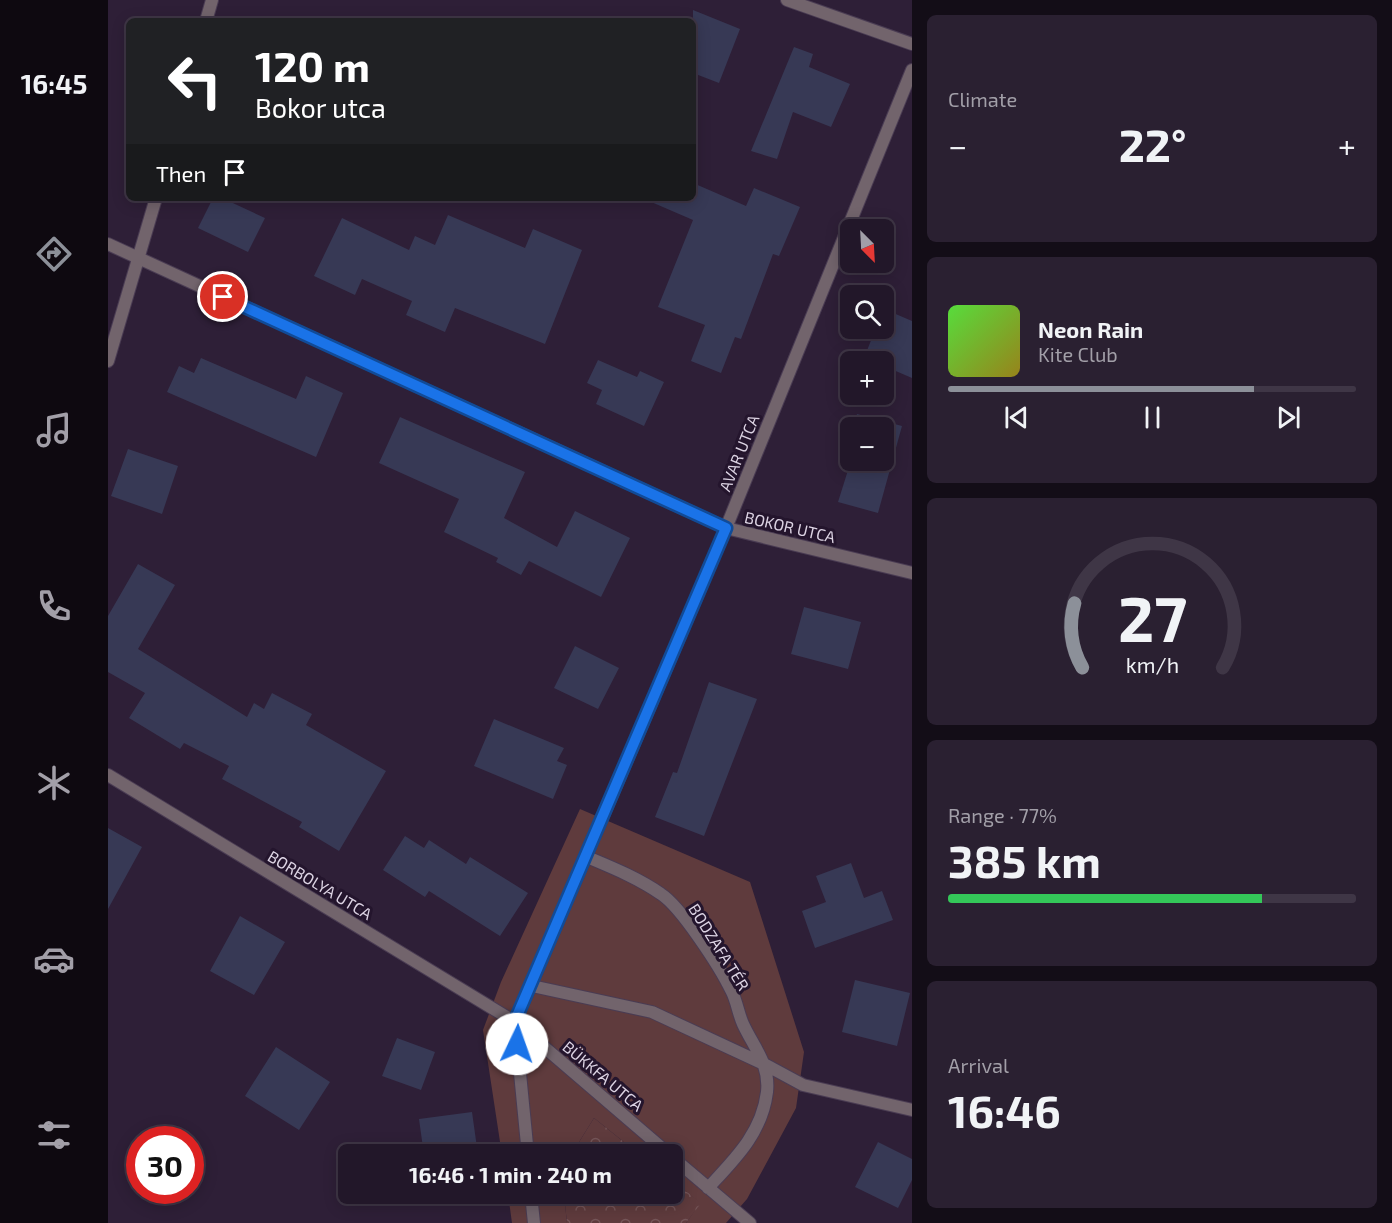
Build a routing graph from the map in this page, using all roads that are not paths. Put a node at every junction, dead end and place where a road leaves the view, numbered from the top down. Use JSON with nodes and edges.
{"nodes":[{"id":1,"x":212,"y":0,"type":"edge"},
{"id":2,"x":787,"y":0,"type":"edge"},
{"id":3,"x":207,"y":18,"type":"edge"},
{"id":4,"x":912,"y":44,"type":"edge"},
{"id":5,"x":912,"y":70,"type":"edge"},
{"id":6,"x":155,"y":201,"type":"edge"},
{"id":7,"x":108,"y":244,"type":"edge"},
{"id":8,"x":139,"y":259,"type":"junction"},
{"id":9,"x":108,"y":361,"type":"edge"},
{"id":10,"x":726,"y":528,"type":"junction"},
{"id":11,"x":912,"y":573,"type":"edge"},
{"id":12,"x":108,"y":775,"type":"edge"},
{"id":13,"x":587,"y":857,"type":"junction"},
{"id":14,"x":532,"y":986,"type":"junction"},
{"id":15,"x":514,"y":1023,"type":"junction"},
{"id":16,"x":766,"y":1065,"type":"junction"},
{"id":17,"x":912,"y":1110,"type":"edge"},
{"id":18,"x":527,"y":1144,"type":"edge"},
{"id":19,"x":657,"y":1144,"type":"edge"},
{"id":20,"x":683,"y":1166,"type":"edge"},
{"id":21,"x":708,"y":1188,"type":"junction"},
{"id":22,"x":532,"y":1204,"type":"edge"},
{"id":23,"x":534,"y":1223,"type":"edge"},
{"id":24,"x":750,"y":1223,"type":"edge"}],
"edges":[{"from":1,"to":3,"type":"street"},
{"from":2,"to":4,"type":"street"},
{"from":5,"to":10,"type":"street","name":"AVAR UTCA"},
{"from":6,"to":8,"type":"street"},
{"from":7,"to":8,"type":"street","name":"BOKOR UTCA"},
{"from":8,"to":9,"type":"street"},
{"from":8,"to":10,"type":"street","name":"BOKOR UTCA"},
{"from":10,"to":11,"type":"street","name":"BOKOR UTCA"},
{"from":10,"to":13,"type":"street","name":"AVAR UTCA"},
{"from":12,"to":15,"type":"street","name":"BORBOLYA UTCA"},
{"from":13,"to":14,"type":"street","name":"AVAR UTCA"},
{"from":13,"to":16,"type":"street","name":"BODZAFA TÉR"},
{"from":14,"to":15,"type":"street","name":"AVAR UTCA"},
{"from":14,"to":16,"type":"street"},
{"from":15,"to":18,"type":"street"},
{"from":15,"to":19,"type":"street","name":"BÜKKFA UTCA"},
{"from":16,"to":17,"type":"street"},
{"from":16,"to":21,"type":"street","name":"BODZAFA TÉR"},
{"from":20,"to":21,"type":"street","name":"BÜKKFA UTCA"},
{"from":21,"to":24,"type":"street","name":"BÜKKFA UTCA"},
{"from":22,"to":23,"type":"street"}]}
